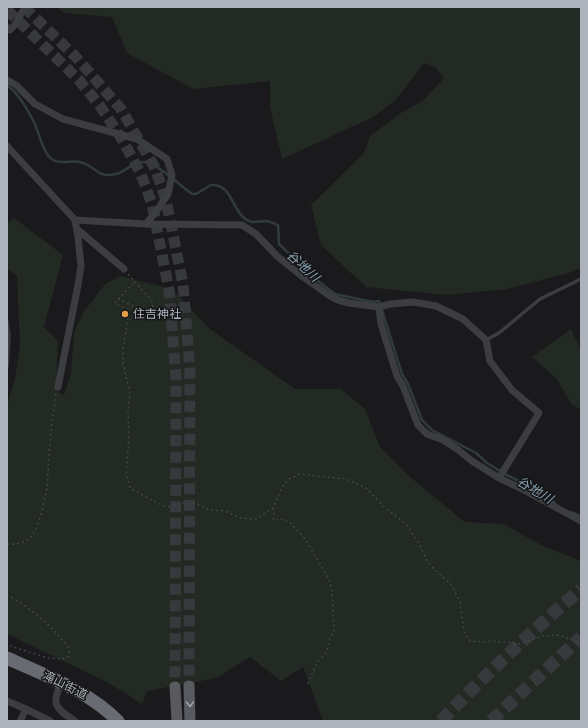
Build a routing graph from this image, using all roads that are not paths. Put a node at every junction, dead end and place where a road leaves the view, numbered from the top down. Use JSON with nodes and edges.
{"nodes":[{"id":1,"x":26,"y":7,"type":"edge"},
{"id":2,"x":7,"y":27,"type":"edge"},
{"id":3,"x":7,"y":80,"type":"edge"},
{"id":4,"x":7,"y":146,"type":"edge"},
{"id":5,"x":75,"y":220,"type":"junction"},
{"id":6,"x":146,"y":224,"type":"junction"},
{"id":7,"x":77,"y":229,"type":"junction"},
{"id":8,"x":124,"y":269,"type":"road end"},
{"id":9,"x":581,"y":279,"type":"edge"},
{"id":10,"x":379,"y":307,"type":"junction"},
{"id":11,"x":7,"y":321,"type":"edge"},
{"id":12,"x":486,"y":340,"type":"junction"},
{"id":13,"x":7,"y":367,"type":"edge"},
{"id":14,"x":58,"y":387,"type":"road end"},
{"id":15,"x":499,"y":478,"type":"junction"},
{"id":16,"x":581,"y":521,"type":"edge"},
{"id":17,"x":7,"y":658,"type":"edge"},
{"id":18,"x":62,"y":682,"type":"junction"},
{"id":19,"x":189,"y":686,"type":"tunnel mouth"},
{"id":20,"x":175,"y":687,"type":"tunnel mouth"},
{"id":21,"x":7,"y":701,"type":"edge"},
{"id":22,"x":26,"y":708,"type":"junction"},
{"id":23,"x":20,"y":721,"type":"edge"},
{"id":24,"x":50,"y":721,"type":"edge"},
{"id":25,"x":75,"y":721,"type":"edge"},
{"id":26,"x":118,"y":721,"type":"edge"},
{"id":27,"x":177,"y":721,"type":"edge"},
{"id":28,"x":190,"y":721,"type":"edge"}],
"edges":[{"from":1,"to":2,"type":"street"},
{"from":3,"to":6,"type":"street"},
{"from":4,"to":5,"type":"street"},
{"from":5,"to":6,"type":"street"},
{"from":5,"to":7,"type":"street"},
{"from":6,"to":10,"type":"street"},
{"from":7,"to":8,"type":"street"},
{"from":7,"to":14,"type":"street"},
{"from":9,"to":12,"type":"lane"},
{"from":10,"to":12,"type":"street"},
{"from":10,"to":15,"type":"street"},
{"from":11,"to":13,"type":"lane"},
{"from":12,"to":15,"type":"street"},
{"from":15,"to":16,"type":"street"},
{"from":17,"to":18,"type":"highway","name":"滝山街道"},
{"from":18,"to":25,"type":"street"},
{"from":18,"to":26,"type":"highway","name":"滝山街道"},
{"from":19,"to":28,"type":"main road","one_way":true},
{"from":20,"to":27,"type":"main road"},
{"from":21,"to":22,"type":"street"},
{"from":22,"to":23,"type":"street"},
{"from":22,"to":24,"type":"street"}]}
